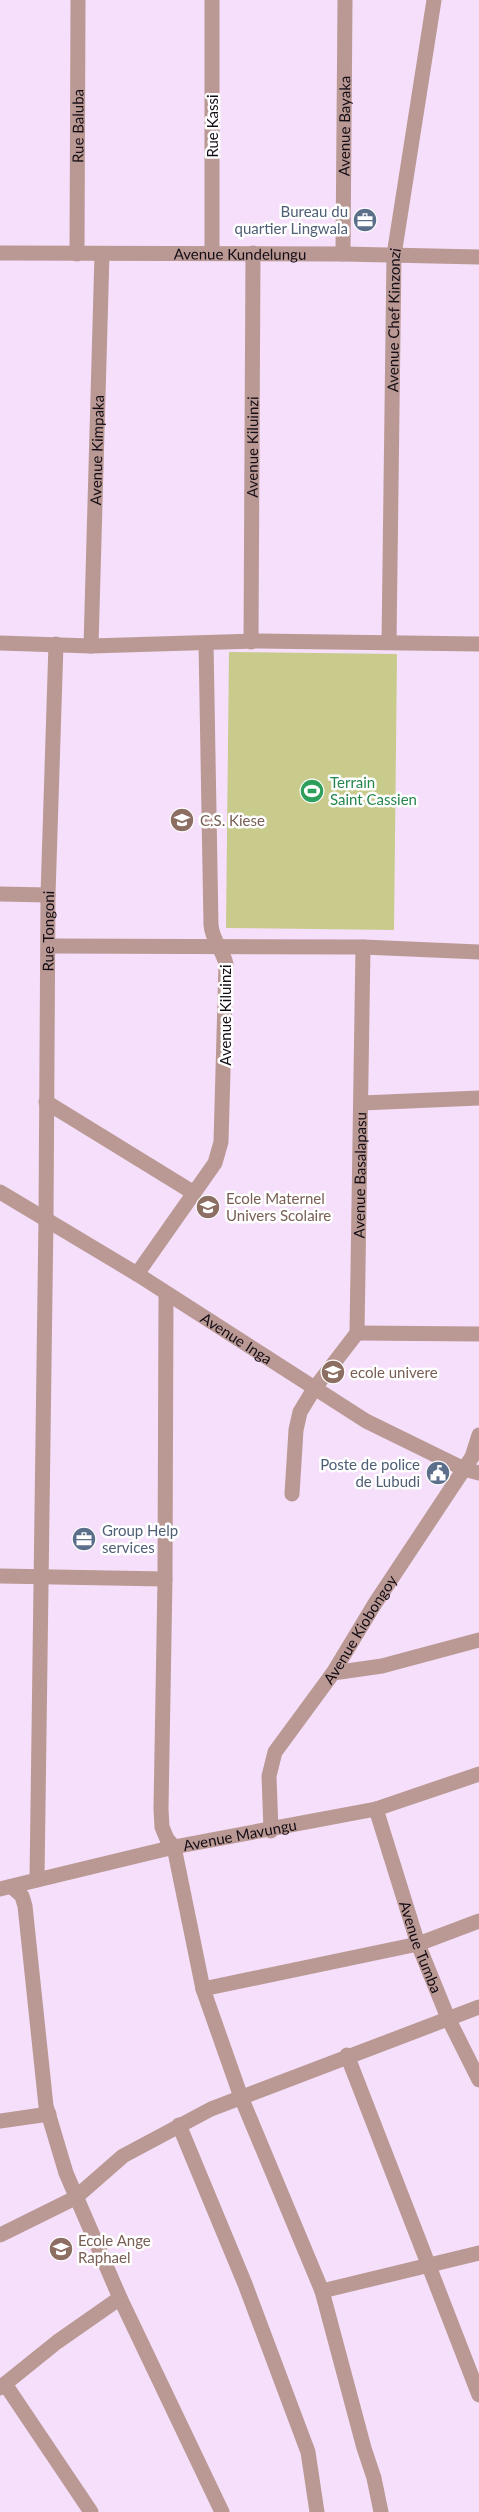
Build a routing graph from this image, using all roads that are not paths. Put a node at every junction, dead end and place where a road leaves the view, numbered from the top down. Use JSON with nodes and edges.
{"nodes":[{"id":1,"x":78,"y":0,"type":"edge"},
{"id":2,"x":212,"y":0,"type":"edge"},
{"id":3,"x":345,"y":0,"type":"edge"},
{"id":4,"x":434,"y":0,"type":"edge"},
{"id":5,"x":0,"y":253,"type":"edge"},
{"id":6,"x":212,"y":253,"type":"junction"},
{"id":7,"x":253,"y":253,"type":"junction"},
{"id":8,"x":77,"y":254,"type":"junction"},
{"id":9,"x":102,"y":254,"type":"junction"},
{"id":10,"x":343,"y":254,"type":"junction"},
{"id":11,"x":394,"y":256,"type":"junction"},
{"id":12,"x":479,"y":256,"type":"edge"},
{"id":13,"x":251,"y":642,"type":"junction"},
{"id":14,"x":389,"y":642,"type":"junction"},
{"id":15,"x":0,"y":643,"type":"edge"},
{"id":16,"x":206,"y":643,"type":"junction"},
{"id":17,"x":56,"y":644,"type":"junction"},
{"id":18,"x":479,"y":644,"type":"edge"},
{"id":19,"x":91,"y":646,"type":"junction"},
{"id":20,"x":0,"y":894,"type":"edge"},
{"id":21,"x":48,"y":895,"type":"junction"},
{"id":22,"x":218,"y":945,"type":"junction"},
{"id":23,"x":49,"y":946,"type":"junction"},
{"id":24,"x":363,"y":947,"type":"junction"},
{"id":25,"x":479,"y":952,"type":"edge"},
{"id":26,"x":479,"y":1098,"type":"edge"},
{"id":27,"x":46,"y":1102,"type":"junction"},
{"id":28,"x":362,"y":1103,"type":"junction"},
{"id":29,"x":0,"y":1192,"type":"edge"},
{"id":30,"x":194,"y":1193,"type":"junction"},
{"id":31,"x":46,"y":1218,"type":"junction"},
{"id":32,"x":137,"y":1274,"type":"junction"},
{"id":33,"x":166,"y":1294,"type":"junction"},
{"id":34,"x":357,"y":1333,"type":"junction"},
{"id":35,"x":479,"y":1334,"type":"edge"},
{"id":36,"x":314,"y":1389,"type":"junction"},
{"id":37,"x":479,"y":1435,"type":"edge"},
{"id":38,"x":472,"y":1471,"type":"edge"},
{"id":39,"x":292,"y":1494,"type":"dead end"},
{"id":40,"x":0,"y":1576,"type":"edge"},
{"id":41,"x":41,"y":1576,"type":"junction"},
{"id":42,"x":165,"y":1579,"type":"junction"},
{"id":43,"x":479,"y":1640,"type":"edge"},
{"id":44,"x":333,"y":1673,"type":"junction"},
{"id":45,"x":479,"y":1774,"type":"edge"},
{"id":46,"x":376,"y":1809,"type":"junction"},
{"id":47,"x":271,"y":1831,"type":"junction"},
{"id":48,"x":174,"y":1848,"type":"junction"},
{"id":49,"x":36,"y":1880,"type":"junction"},
{"id":50,"x":6,"y":1888,"type":"edge"},
{"id":51,"x":479,"y":1921,"type":"edge"},
{"id":52,"x":418,"y":1944,"type":"junction"},
{"id":53,"x":203,"y":1989,"type":"junction"},
{"id":54,"x":479,"y":2007,"type":"edge"},
{"id":55,"x":448,"y":2018,"type":"junction"},
{"id":56,"x":347,"y":2055,"type":"junction"},
{"id":57,"x":479,"y":2080,"type":"edge"},
{"id":58,"x":241,"y":2097,"type":"junction"},
{"id":59,"x":49,"y":2114,"type":"junction"},
{"id":60,"x":0,"y":2121,"type":"edge"},
{"id":61,"x":179,"y":2125,"type":"junction"},
{"id":62,"x":75,"y":2198,"type":"junction"},
{"id":63,"x":0,"y":2235,"type":"edge"},
{"id":64,"x":479,"y":2253,"type":"edge"},
{"id":65,"x":429,"y":2265,"type":"junction"},
{"id":66,"x":322,"y":2291,"type":"junction"},
{"id":67,"x":120,"y":2298,"type":"junction"},
{"id":68,"x":3,"y":2386,"type":"edge"},
{"id":69,"x":479,"y":2395,"type":"edge"},
{"id":70,"x":91,"y":2512,"type":"edge"},
{"id":71,"x":222,"y":2512,"type":"edge"},
{"id":72,"x":317,"y":2512,"type":"edge"},
{"id":73,"x":381,"y":2512,"type":"edge"}],
"edges":[{"from":1,"to":8,"type":"street","name":"Rue Baluba"},
{"from":2,"to":6,"type":"street","name":"Rue Kassi"},
{"from":3,"to":10,"type":"street","name":"Avenue Bayaka"},
{"from":4,"to":11,"type":"street","name":"Avenue Chef Kinzonzi"},
{"from":5,"to":8,"type":"street","name":"Avenue Kundelungu"},
{"from":6,"to":7,"type":"street","name":"Avenue Kundelungu"},
{"from":6,"to":9,"type":"street","name":"Avenue Kundelungu"},
{"from":7,"to":10,"type":"street","name":"Avenue Kundelungu"},
{"from":7,"to":13,"type":"street","name":"Avenue Kiluinzi"},
{"from":8,"to":9,"type":"street","name":"Avenue Kundelungu"},
{"from":9,"to":19,"type":"street","name":"Avenue Kimpaka"},
{"from":10,"to":11,"type":"street","name":"Avenue Kundelungu"},
{"from":11,"to":12,"type":"street","name":"Avenue Kundelungu"},
{"from":11,"to":14,"type":"street","name":"Avenue Chef Kinzonzi"},
{"from":13,"to":14,"type":"street"},
{"from":13,"to":16,"type":"street"},
{"from":14,"to":18,"type":"street"},
{"from":15,"to":17,"type":"street"},
{"from":16,"to":19,"type":"street"},
{"from":16,"to":22,"type":"street","name":"Avenue Kiluinzi"},
{"from":17,"to":19,"type":"street"},
{"from":17,"to":21,"type":"street","name":"Rue Tongoni"},
{"from":20,"to":21,"type":"street"},
{"from":21,"to":23,"type":"street","name":"Rue Tongoni"},
{"from":22,"to":23,"type":"street"},
{"from":22,"to":24,"type":"street"},
{"from":22,"to":30,"type":"street","name":"Avenue Kiluinzi"},
{"from":23,"to":27,"type":"street","name":"Rue Tongoni"},
{"from":24,"to":25,"type":"street"},
{"from":24,"to":28,"type":"street","name":"Avenue Basalapasu"},
{"from":26,"to":28,"type":"street"},
{"from":27,"to":30,"type":"street"},
{"from":27,"to":31,"type":"street","name":"Rue Tongoni"},
{"from":28,"to":34,"type":"street","name":"Avenue Basalapasu"},
{"from":29,"to":31,"type":"street","name":"Avenue Inga"},
{"from":30,"to":32,"type":"street","name":"Avenue Kiluinzi"},
{"from":31,"to":32,"type":"street","name":"Avenue Inga"},
{"from":31,"to":41,"type":"street","name":"Rue Tongoni"},
{"from":32,"to":33,"type":"street","name":"Avenue Inga"},
{"from":33,"to":36,"type":"street","name":"Avenue Inga"},
{"from":33,"to":42,"type":"street"},
{"from":34,"to":35,"type":"street"},
{"from":34,"to":36,"type":"street"},
{"from":36,"to":38,"type":"street","name":"Avenue Inga"},
{"from":36,"to":39,"type":"street"},
{"from":37,"to":38,"type":"street","name":"Avenue Kiobongoy"},
{"from":38,"to":44,"type":"street","name":"Avenue Kiobongoy"},
{"from":40,"to":41,"type":"street"},
{"from":41,"to":42,"type":"street"},
{"from":41,"to":49,"type":"street","name":"Rue Tongoni"},
{"from":42,"to":48,"type":"street"},
{"from":43,"to":44,"type":"street"},
{"from":44,"to":47,"type":"street","name":"Avenue Kiobongoy"},
{"from":45,"to":46,"type":"street","name":"Avenue Mavungu"},
{"from":46,"to":47,"type":"street","name":"Avenue Mavungu"},
{"from":46,"to":52,"type":"street","name":"Avenue Tumba"},
{"from":47,"to":48,"type":"street","name":"Avenue Mavungu"},
{"from":48,"to":49,"type":"street","name":"Avenue Mavungu"},
{"from":48,"to":53,"type":"street"},
{"from":49,"to":50,"type":"street","name":"Avenue Mavungu"},
{"from":50,"to":59,"type":"street"},
{"from":51,"to":52,"type":"street"},
{"from":52,"to":53,"type":"street"},
{"from":52,"to":55,"type":"street","name":"Avenue Tumba"},
{"from":53,"to":58,"type":"street"},
{"from":54,"to":55,"type":"street"},
{"from":55,"to":56,"type":"street"},
{"from":55,"to":57,"type":"street","name":"Avenue Tumba"},
{"from":56,"to":58,"type":"street"},
{"from":56,"to":65,"type":"street"},
{"from":58,"to":61,"type":"street"},
{"from":58,"to":66,"type":"street"},
{"from":59,"to":60,"type":"street"},
{"from":59,"to":62,"type":"street"},
{"from":61,"to":62,"type":"street"},
{"from":61,"to":72,"type":"street"},
{"from":62,"to":63,"type":"street"},
{"from":62,"to":67,"type":"street"},
{"from":64,"to":65,"type":"street"},
{"from":65,"to":66,"type":"street"},
{"from":65,"to":69,"type":"street"},
{"from":66,"to":73,"type":"street"},
{"from":67,"to":68,"type":"street"},
{"from":67,"to":71,"type":"street"},
{"from":68,"to":70,"type":"street"}]}
